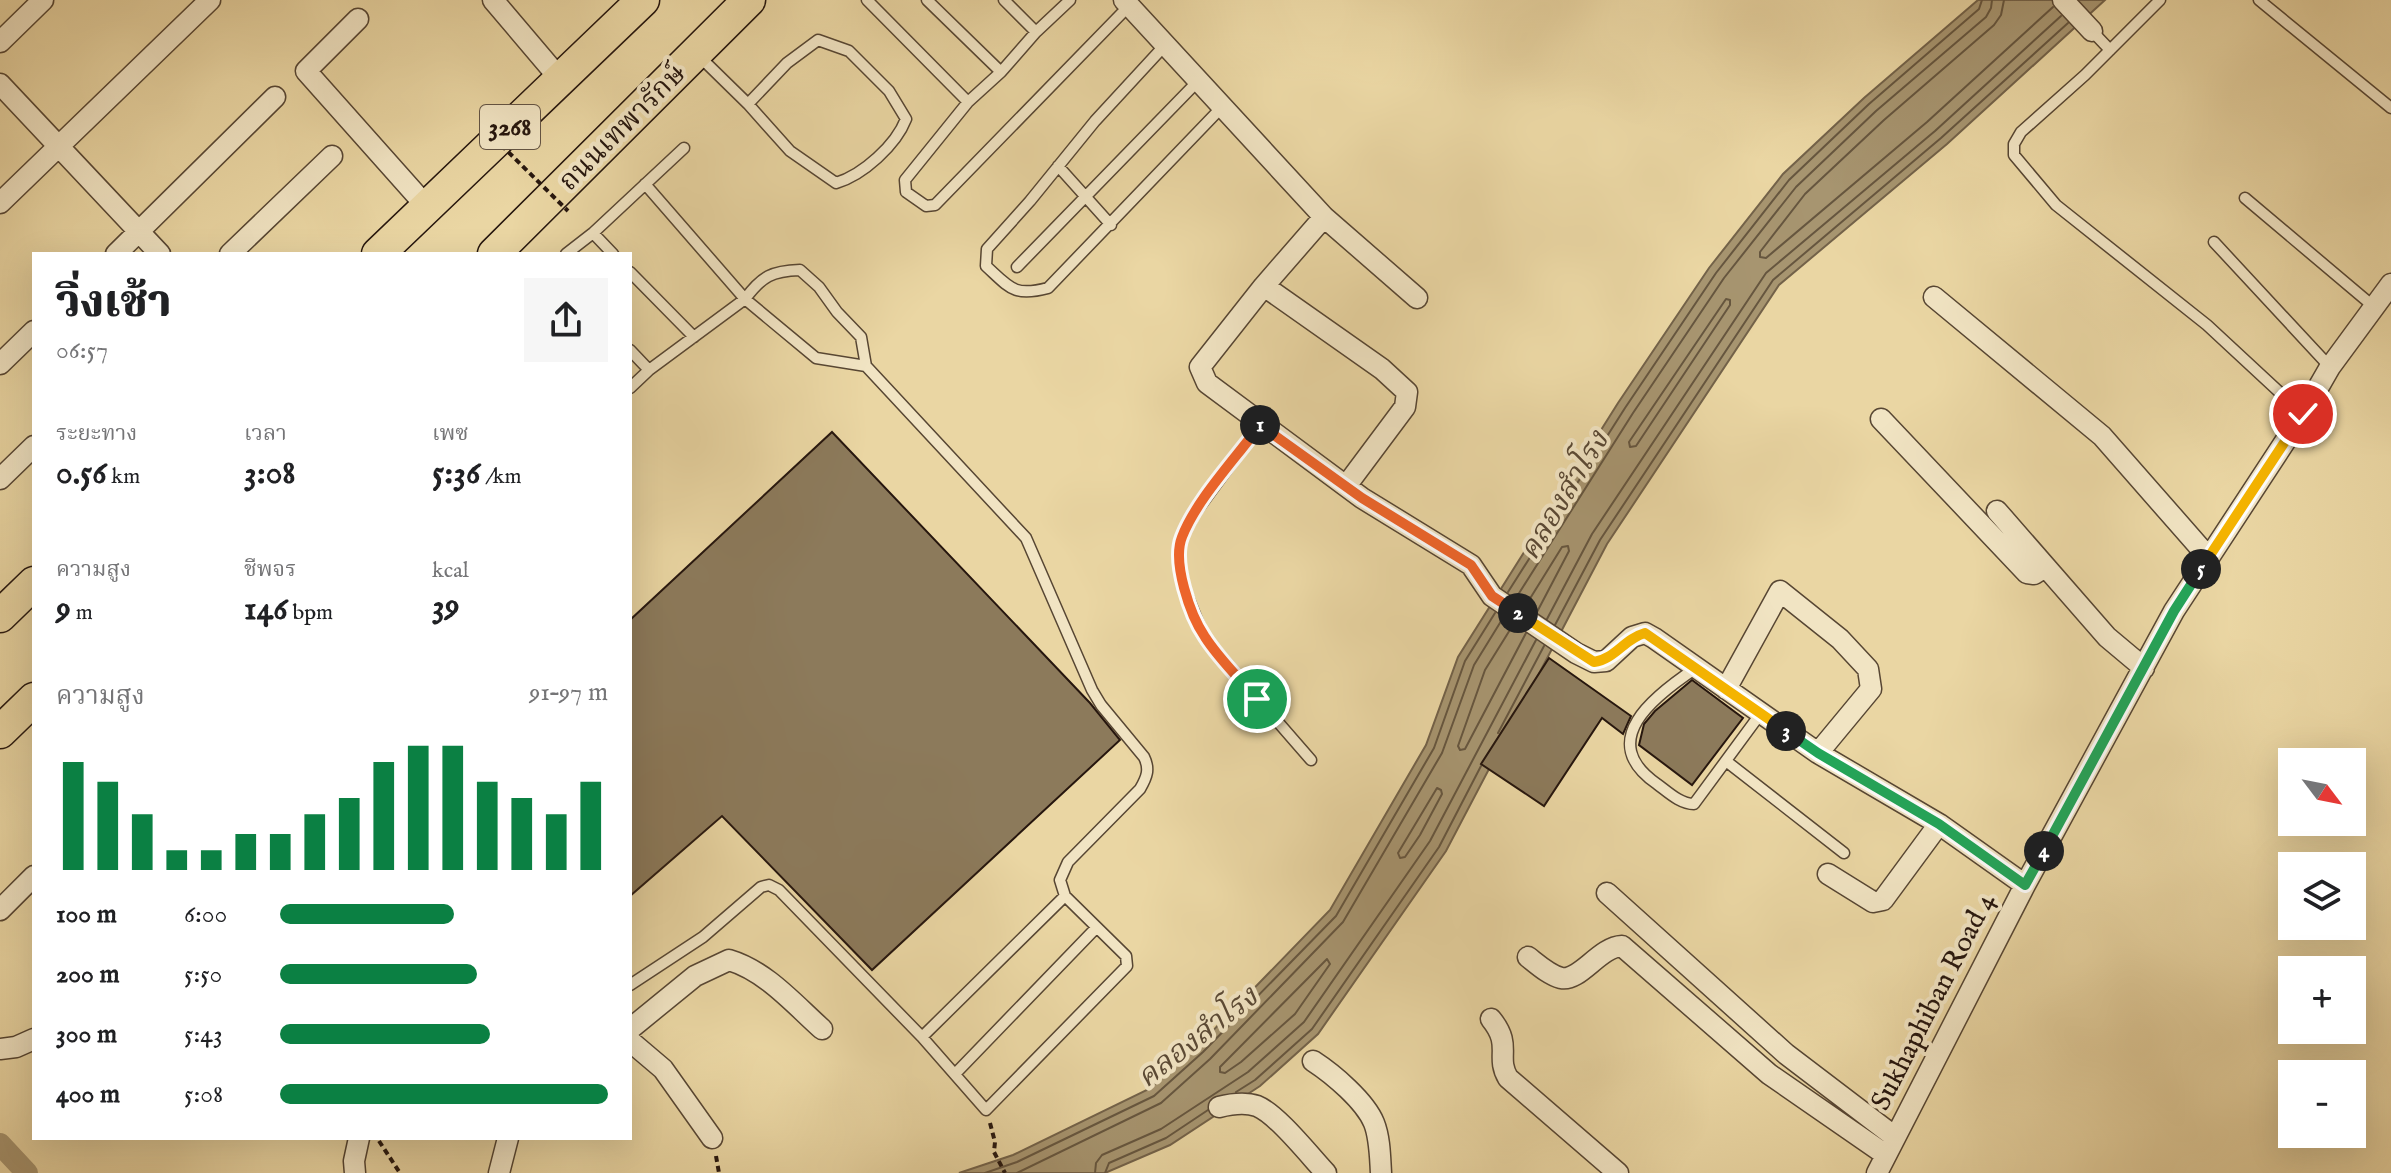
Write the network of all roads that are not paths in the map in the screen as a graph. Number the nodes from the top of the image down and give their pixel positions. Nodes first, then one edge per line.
1 (43, 0) edge
2 (210, 0) edge
3 (493, 0) edge
4 (643, 0) edge
5 (749, 0) edge
6 (867, 0) edge
7 (927, 0) edge
8 (1004, 0) edge
9 (1070, 0) edge
10 (2063, 0) edge
11 (2160, 0) edge
12 (2259, 0) edge
13 (1123, 6) edge
14 (358, 19) dead end
15 (2092, 31) joint
16 (1036, 32) junction
17 (0, 42) edge
18 (1166, 44) junction
19 (2110, 50) junction
20 (697, 54) junction
21 (1001, 72) junction
22 (560, 79) junction
23 (1199, 80) junction
24 (0, 84) edge
25 (275, 97) dead end
26 (968, 102) junction
27 (748, 104) junction
28 (1222, 107) junction
29 (2391, 108) edge
30 (59, 146) junction
31 (684, 148) dead end
32 (332, 156) dead end
33 (1058, 166) junction
34 (645, 184) junction
35 (1087, 196) junction
36 (2245, 198) dead end
37 (0, 203) edge
38 (427, 207) junction
39 (1324, 217) junction
40 (1111, 225) junction
41 (139, 232) junction
42 (593, 233) junction
43 (2214, 242) dead end
44 (118, 252) edge
45 (158, 252) edge
46 (232, 252) edge
47 (380, 252) edge
48 (496, 252) edge
49 (569, 252) edge
50 (611, 252) edge
51 (1017, 267) dead end
52 (632, 274) edge
53 (2391, 284) edge
54 (1264, 286) junction
55 (1934, 297) dead end
56 (1417, 298) dead end
57 (745, 299) junction
58 (2373, 306) junction
59 (32, 333) edge
60 (694, 337) junction
61 (632, 352) edge
62 (1, 360) edge
63 (866, 366) junction
64 (2330, 367) junction
65 (649, 370) junction
66 (632, 386) edge
67 (2303, 414) junction
68 (1881, 419) dead end
69 (1261, 423) junction
70 (32, 448) edge
71 (0, 479) edge
72 (1346, 486) junction
73 (1997, 511) dead end
74 (2209, 558) junction
75 (2045, 567) junction
76 (32, 585) edge
77 (0, 615) edge
78 (1697, 668) junction
79 (2144, 668) junction
80 (1726, 689) junction
81 (32, 701) edge
82 (1761, 713) junction
83 (0, 732) edge
84 (1818, 753) junction
85 (1311, 760) dead end
86 (1726, 761) junction
87 (1939, 824) junction
88 (1844, 853) dead end
89 (1828, 874) dead end
90 (32, 878) edge
91 (2025, 885) junction
92 (1607, 893) dead end
93 (1065, 896) junction
94 (0, 910) edge
95 (1096, 928) junction
96 (1528, 957) dead end
97 (632, 984) edge
98 (1491, 1019) dead end
99 (632, 1027) edge
100 (822, 1029) dead end
101 (922, 1037) junction
102 (32, 1040) edge
103 (632, 1043) edge
104 (0, 1049) edge
105 (1313, 1061) dead end
106 (955, 1074) junction
107 (1219, 1107) dead end
108 (712, 1138) dead end
109 (359, 1140) edge
110 (507, 1140) edge
111 (1886, 1155) edge
112 (355, 1173) edge
113 (499, 1173) edge
114 (1326, 1173) edge
115 (1381, 1173) edge
116 (1618, 1173) edge

1 - 17 street
2 - 30 street
3 - 22 street
4 - 22 main road, 3268
5 - 20 main road, ถนนเทพารักษ์
6 - 26 lane
7 - 21 lane
8 - 16 lane
9 - 16 lane
10 - 15 street
11 - 19 lane
12 - 29 lane
13 - 18 street
13 - 26 lane
14 - 38 street
15 - 19 lane
16 - 21 lane
18 - 23 street
18 - 33 lane
19 - 67 lane
20 - 27 lane
20 - 48 main road, ถนนเทพารักษ์
21 - 26 lane
22 - 38 main road, 3268
23 - 28 street
23 - 35 lane
24 - 30 street
25 - 41 street
27 - 27 lane
28 - 39 street
28 - 40 lane
30 - 37 street
30 - 41 street
31 - 34 lane
32 - 46 street
33 - 35 lane
33 - 40 lane
34 - 42 lane
34 - 57 lane
35 - 40 lane
35 - 51 lane
36 - 58 lane
38 - 47 main road, 3268
39 - 54 street
39 - 56 street
41 - 44 street
41 - 45 street
42 - 49 lane
42 - 50 lane
43 - 64 lane
52 - 60 lane
53 - 58 street, Sukhaphiban Road 4
54 - 69 street
54 - 72 street
55 - 74 street
57 - 60 lane
57 - 63 lane
57 - 63 lane
58 - 64 street, Sukhaphiban Road 4
59 - 62 street
60 - 65 lane
61 - 65 lane
63 - 93 lane
64 - 67 street, Sukhaphiban Road 4
65 - 66 lane
67 - 74 street, Sukhaphiban Road 4
68 - 75 street
69 - 72 street
69 - 85 lane
70 - 71 street
72 - 78 street
73 - 75 street
74 - 79 street, Sukhaphiban Road 4
75 - 79 street
76 - 77 main road
78 - 80 street
78 - 86 lane
79 - 91 street, Sukhaphiban Road 4
80 - 82 street
80 - 84 street
81 - 83 main road
82 - 84 street
82 - 86 lane
84 - 87 street
86 - 88 lane
87 - 89 street
87 - 91 street
90 - 94 street
91 - 111 street, Sukhaphiban Road 4
92 - 111 street
93 - 95 lane
93 - 101 lane
95 - 106 lane
95 - 106 lane
96 - 111 street
97 - 101 lane
98 - 116 street
99 - 100 street
101 - 106 lane
102 - 104 street
103 - 108 street
105 - 115 street
107 - 114 street
109 - 112 street
110 - 113 street

